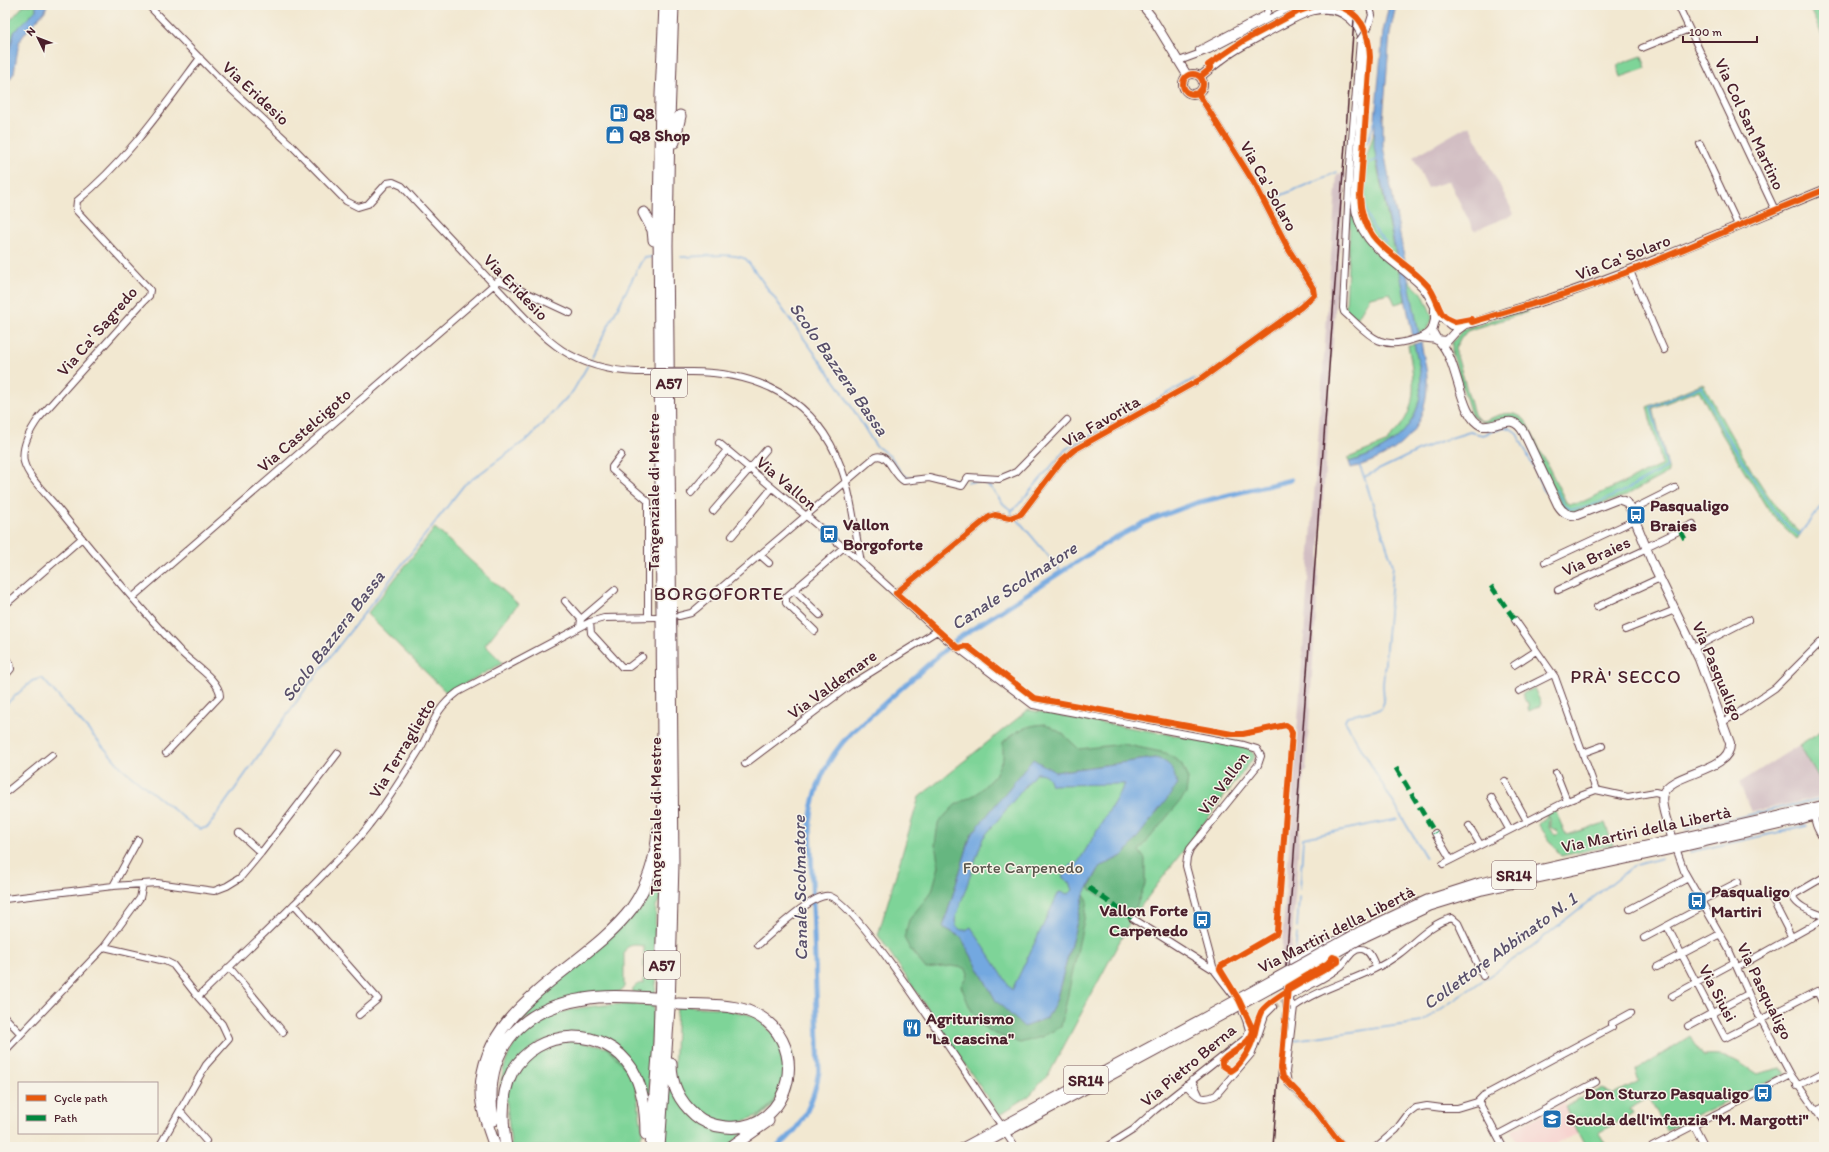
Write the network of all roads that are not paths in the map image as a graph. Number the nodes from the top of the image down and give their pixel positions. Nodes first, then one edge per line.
1 (148, 5) edge
2 (665, 5) edge
3 (673, 5) edge
4 (1142, 5) edge
5 (1265, 5) edge
6 (1295, 5) edge
7 (1368, 5) edge
8 (1678, 5) edge
9 (1689, 29) junction
10 (1642, 48) dead end
11 (1194, 54) junction
12 (200, 58) junction
13 (1179, 61) junction
14 (1187, 75) junction
15 (1200, 77) junction
16 (1198, 93) junction
17 (680, 116) dead end
18 (1700, 144) dead end
19 (668, 188) junction
20 (1824, 190) edge
21 (1775, 210) junction
22 (644, 213) dead end
23 (1738, 225) junction
24 (659, 260) junction
25 (1630, 271) junction
26 (494, 284) junction
27 (1314, 293) joint
28 (1435, 306) junction
29 (570, 312) dead end
30 (1448, 323) junction
31 (1468, 323) junction
32 (1433, 326) junction
33 (1451, 337) junction
34 (1420, 338) junction
35 (1438, 341) junction
36 (1664, 350) dead end
37 (1450, 355) junction
38 (1067, 420) dead end
39 (718, 443) dead end
40 (727, 450) junction
41 (766, 450) dead end
42 (621, 455) dead end
43 (749, 469) junction
44 (845, 482) junction
45 (772, 488) junction
46 (1675, 488) dead end
47 (691, 494) dead end
48 (1631, 510) junction
49 (713, 511) dead end
50 (805, 516) junction
51 (1635, 520) junction
52 (1694, 524) dead end
53 (732, 536) dead end
54 (82, 538) junction
55 (844, 547) junction
56 (1646, 548) junction
57 (760, 555) junction
58 (861, 562) junction
59 (1545, 562) dead end
60 (769, 563) dead end
61 (1660, 578) junction
62 (615, 590) dead end
63 (794, 590) junction
64 (1558, 590) dead end
65 (896, 592) junction
66 (133, 597) junction
67 (565, 601) dead end
68 (5, 604) edge
69 (1597, 607) dead end
70 (1675, 610) junction
71 (820, 615) dead end
72 (679, 616) dead end
73 (648, 617) junction
74 (657, 617) dead end
75 (582, 619) junction
76 (1516, 620) dead end
77 (1748, 620) dead end
78 (590, 622) junction
79 (580, 627) junction
80 (1625, 630) dead end
81 (815, 631) dead end
82 (937, 631) junction
83 (1824, 639) edge
84 (1694, 648) junction
85 (1536, 651) junction
86 (5, 656) edge
87 (642, 657) dead end
88 (1514, 665) dead end
89 (1553, 674) junction
90 (5, 676) edge
91 (1519, 691) dead end
92 (1722, 722) junction
93 (1602, 746) dead end
94 (166, 753) dead end
95 (338, 753) dead end
96 (1583, 753) junction
97 (52, 755) dead end
98 (745, 764) dead end
99 (669, 768) junction
100 (1556, 773) dead end
101 (1505, 781) dead end
102 (664, 783) junction
103 (1596, 790) junction
104 (5, 793) edge
105 (1663, 794) junction
106 (1491, 797) dead end
107 (1567, 801) junction
108 (1824, 805) edge
109 (1820, 813) edge
110 (1527, 821) junction
111 (1469, 826) dead end
112 (1510, 829) junction
113 (239, 833) dead end
114 (1435, 833) dead end
115 (138, 840) dead end
116 (1824, 841) edge
117 (1480, 844) junction
118 (1675, 844) junction
119 (261, 853) junction
120 (1451, 860) junction
121 (1443, 864) dead end
122 (1824, 877) edge
123 (1688, 878) junction
124 (1738, 882) dead end
125 (143, 884) junction
126 (113, 886) junction
127 (1770, 895) dead end
128 (5, 899) edge
129 (294, 904) junction
130 (1702, 904) junction
131 (1630, 909) dead end
132 (1824, 916) edge
133 (1132, 918) dead end
134 (1824, 920) edge
135 (1667, 926) junction
136 (1361, 932) junction
137 (1720, 934) junction
138 (1644, 938) dead end
139 (1792, 938) junction
140 (758, 945) dead end
141 (104, 947) junction
142 (1682, 954) junction
143 (1736, 965) junction
144 (229, 967) junction
145 (1376, 967) junction
146 (1657, 967) dead end
147 (1214, 970) junction
148 (1483, 976) dead end
149 (1696, 983) junction
150 (1294, 994) tunnel mouth
151 (1748, 994) junction
152 (1672, 996) dead end
153 (198, 997) junction
154 (675, 1004) junction
155 (1824, 1006) edge
156 (1273, 1007) tunnel mouth
157 (1294, 1007) junction
158 (1631, 1013) dead end
159 (1712, 1013) junction
160 (359, 1015) dead end
161 (5, 1017) edge
162 (1761, 1020) junction
163 (1688, 1026) dead end
164 (283, 1032) dead end
165 (21, 1034) junction
166 (5, 1051) edge
167 (1824, 1072) edge
168 (1791, 1075) junction
169 (1192, 1080) junction
170 (1596, 1082) dead end
171 (1186, 1085) junction
172 (1797, 1086) junction
173 (1200, 1097) junction
174 (1477, 1102) junction
175 (1824, 1107) edge
176 (180, 1111) junction
177 (1816, 1111) junction
178 (1824, 1122) edge
179 (1694, 1126) junction
180 (1003, 1129) junction
181 (1497, 1135) junction
182 (206, 1141) dead end
183 (159, 1147) edge
184 (496, 1147) edge
185 (505, 1147) edge
186 (646, 1147) edge
187 (650, 1147) edge
188 (659, 1147) edge
189 (731, 1147) edge
190 (964, 1147) edge
191 (978, 1147) edge
192 (1015, 1147) edge
193 (1106, 1147) edge
194 (1343, 1147) edge
195 (1376, 1147) edge
196 (1503, 1147) edge
197 (1652, 1147) edge
198 (1705, 1147) edge

1 - 12 street, Via Eridesio
2 - 24 highway, Tangenziale di Mestre / A57
3 - 19 highway, Tangenziale di Mestre / A57
4 - 13 street
5 - 11 street
6 - 11 street
7 - 34 street, Via Ca' Solaro, bridge
8 - 9 street, Via Col San Martino
9 - 10 street
9 - 21 street, Via Col San Martino
11 - 13 street
12 - 26 street, Via Eridesio
12 - 54 street, Via Ca' Sagredo
13 - 14 street
14 - 15 street
14 - 16 street
15 - 16 street
15 - 28 street
16 - 27 street, Via Ca' Solaro
17 - 19 highway
18 - 23 street
19 - 99 highway, Tangenziale di Mestre / A57
20 - 21 street, Via Ca' Solaro
21 - 23 street, Via Ca' Solaro
22 - 24 highway
23 - 25 street, Via Ca' Solaro
24 - 99 highway, Tangenziale di Mestre / A57
25 - 31 street, Via Ca' Solaro
25 - 36 street, Via Ca' Solaro
26 - 29 street
26 - 44 street, Via Eridesio, bridge
26 - 66 street, Via Castelcigoto
27 - 65 street, Via Favorita
28 - 30 street
28 - 32 street
30 - 31 street, Via Ca' Solaro
30 - 32 street, Via Ca' Solaro
30 - 33 street
31 - 33 street, Via Ca' Solaro
32 - 34 street, Via Ca' Solaro
32 - 35 street
33 - 35 street, Via Ca' Solaro
33 - 37 street
34 - 35 street, Via Ca' Solaro
35 - 37 street
37 - 48 street
38 - 44 street
39 - 40 street, Via Vallon
40 - 43 street, Via Vallon
40 - 47 street
41 - 43 street
42 - 73 street
43 - 45 street, Via Vallon
43 - 49 street
44 - 50 street
44 - 58 street, Via Eridesio
45 - 50 street, Via Vallon
45 - 53 street
46 - 48 street
48 - 51 street, Via Pasqualigo
50 - 55 street, Via Vallon
50 - 57 street
51 - 56 street, Via Pasqualigo
51 - 59 street
52 - 56 street, Via Braies
54 - 66 street
54 - 68 street
55 - 58 street, Via Vallon
55 - 63 street
56 - 61 street, Via Pasqualigo
56 - 64 street, Via Braies
57 - 60 street
57 - 72 street
58 - 65 street, Via Vallon
61 - 69 street
61 - 70 street, Via Pasqualigo
62 - 75 street
63 - 71 street
63 - 81 street
65 - 82 street, Via Vallon
66 - 94 street
67 - 75 street
70 - 80 street, Via Pasqualigo
70 - 84 street, Via Pasqualigo
73 - 74 street, Via Terraglietto
73 - 78 street, Via Terraglietto
75 - 79 street
76 - 85 street
77 - 84 street
78 - 79 street, Via Terraglietto
78 - 87 street
79 - 129 street, Via Terraglietto
82 - 98 street, Via Valdemare
82 - 147 street, Via Vallon
83 - 92 street
84 - 92 street, Via Pasqualigo
85 - 88 street
85 - 89 street
86 - 90 street
89 - 91 street
89 - 96 street
92 - 105 street, Via Pasqualigo
93 - 96 street
95 - 119 street
96 - 103 street
97 - 104 street
99 - 102 highway, Tangenziale di Mestre / A57
99 - 154 highway, Tangenziale di Mestre / A57
100 - 107 street
101 - 110 street
102 - 184 highway, A57
102 - 187 highway, Tangenziale di Mestre / A57
103 - 105 street
103 - 107 street
105 - 118 street, Via Pasqualigo
106 - 112 street
107 - 110 street
108 - 118 main road, Via Martiri della Libertà / SR14
109 - 116 street
109 - 118 main road, Via Martiri della Libertà / SR14
110 - 112 street
111 - 117 street
112 - 117 street
113 - 119 street
114 - 120 street
115 - 126 street
117 - 120 street
118 - 123 street, Via Pasqualigo
118 - 136 main road, Via Martiri della Libertà / SR14
119 - 125 street
120 - 121 street
122 - 132 street
123 - 130 street, Via Pasqualigo
123 - 131 street
124 - 130 street
125 - 126 street
125 - 141 street
126 - 128 street
127 - 139 street
129 - 144 street, Via Terraglietto
129 - 160 street
130 - 135 street
130 - 137 street, Via Pasqualigo
133 - 147 street
134 - 139 street
135 - 138 street
135 - 142 street, Via Siusi
136 - 157 street
136 - 180 main road, Via Martiri della Libertà / SR14, bridge
137 - 142 street
137 - 143 street, Via Pasqualigo
139 - 143 street
140 - 180 street
141 - 153 street
141 - 165 street
142 - 146 street
142 - 149 street, Via Siusi
143 - 149 street
143 - 151 street, Via Pasqualigo
144 - 153 street, Via Terraglietto
144 - 164 street
145 - 148 street
145 - 150 street
145 - 157 street
147 - 169 street, Via Pietro Berna
149 - 152 street
149 - 159 street, Via Siusi
151 - 159 street
151 - 162 street, Via Pasqualigo
153 - 176 street
154 - 154 highway, A57
154 - 188 highway, Tangenziale di Mestre / A57
154 - 189 highway, A57
155 - 162 street
156 - 173 street
157 - 194 street
158 - 174 street
159 - 162 street, Via Siusi
159 - 163 street
161 - 165 street
162 - 168 street, Via Pasqualigo
165 - 166 street
167 - 172 street
168 - 172 street, Via Pasqualigo
168 - 179 street
169 - 171 street, Via Pietro Berna
169 - 173 street
170 - 181 street
171 - 173 street
171 - 193 street, Via Pietro Berna
172 - 177 street, Via Pasqualigo
174 - 181 street
174 - 195 street
175 - 177 street
176 - 182 street
176 - 183 street
177 - 178 street, Via Pasqualigo
179 - 197 street
179 - 198 street
180 - 190 main road, Via Martiri della Libertà / SR14
180 - 191 main road, Via Martiri della Libertà / SR14
180 - 192 street
181 - 196 street
184 - 185 highway, A57
185 - 186 highway, A57

